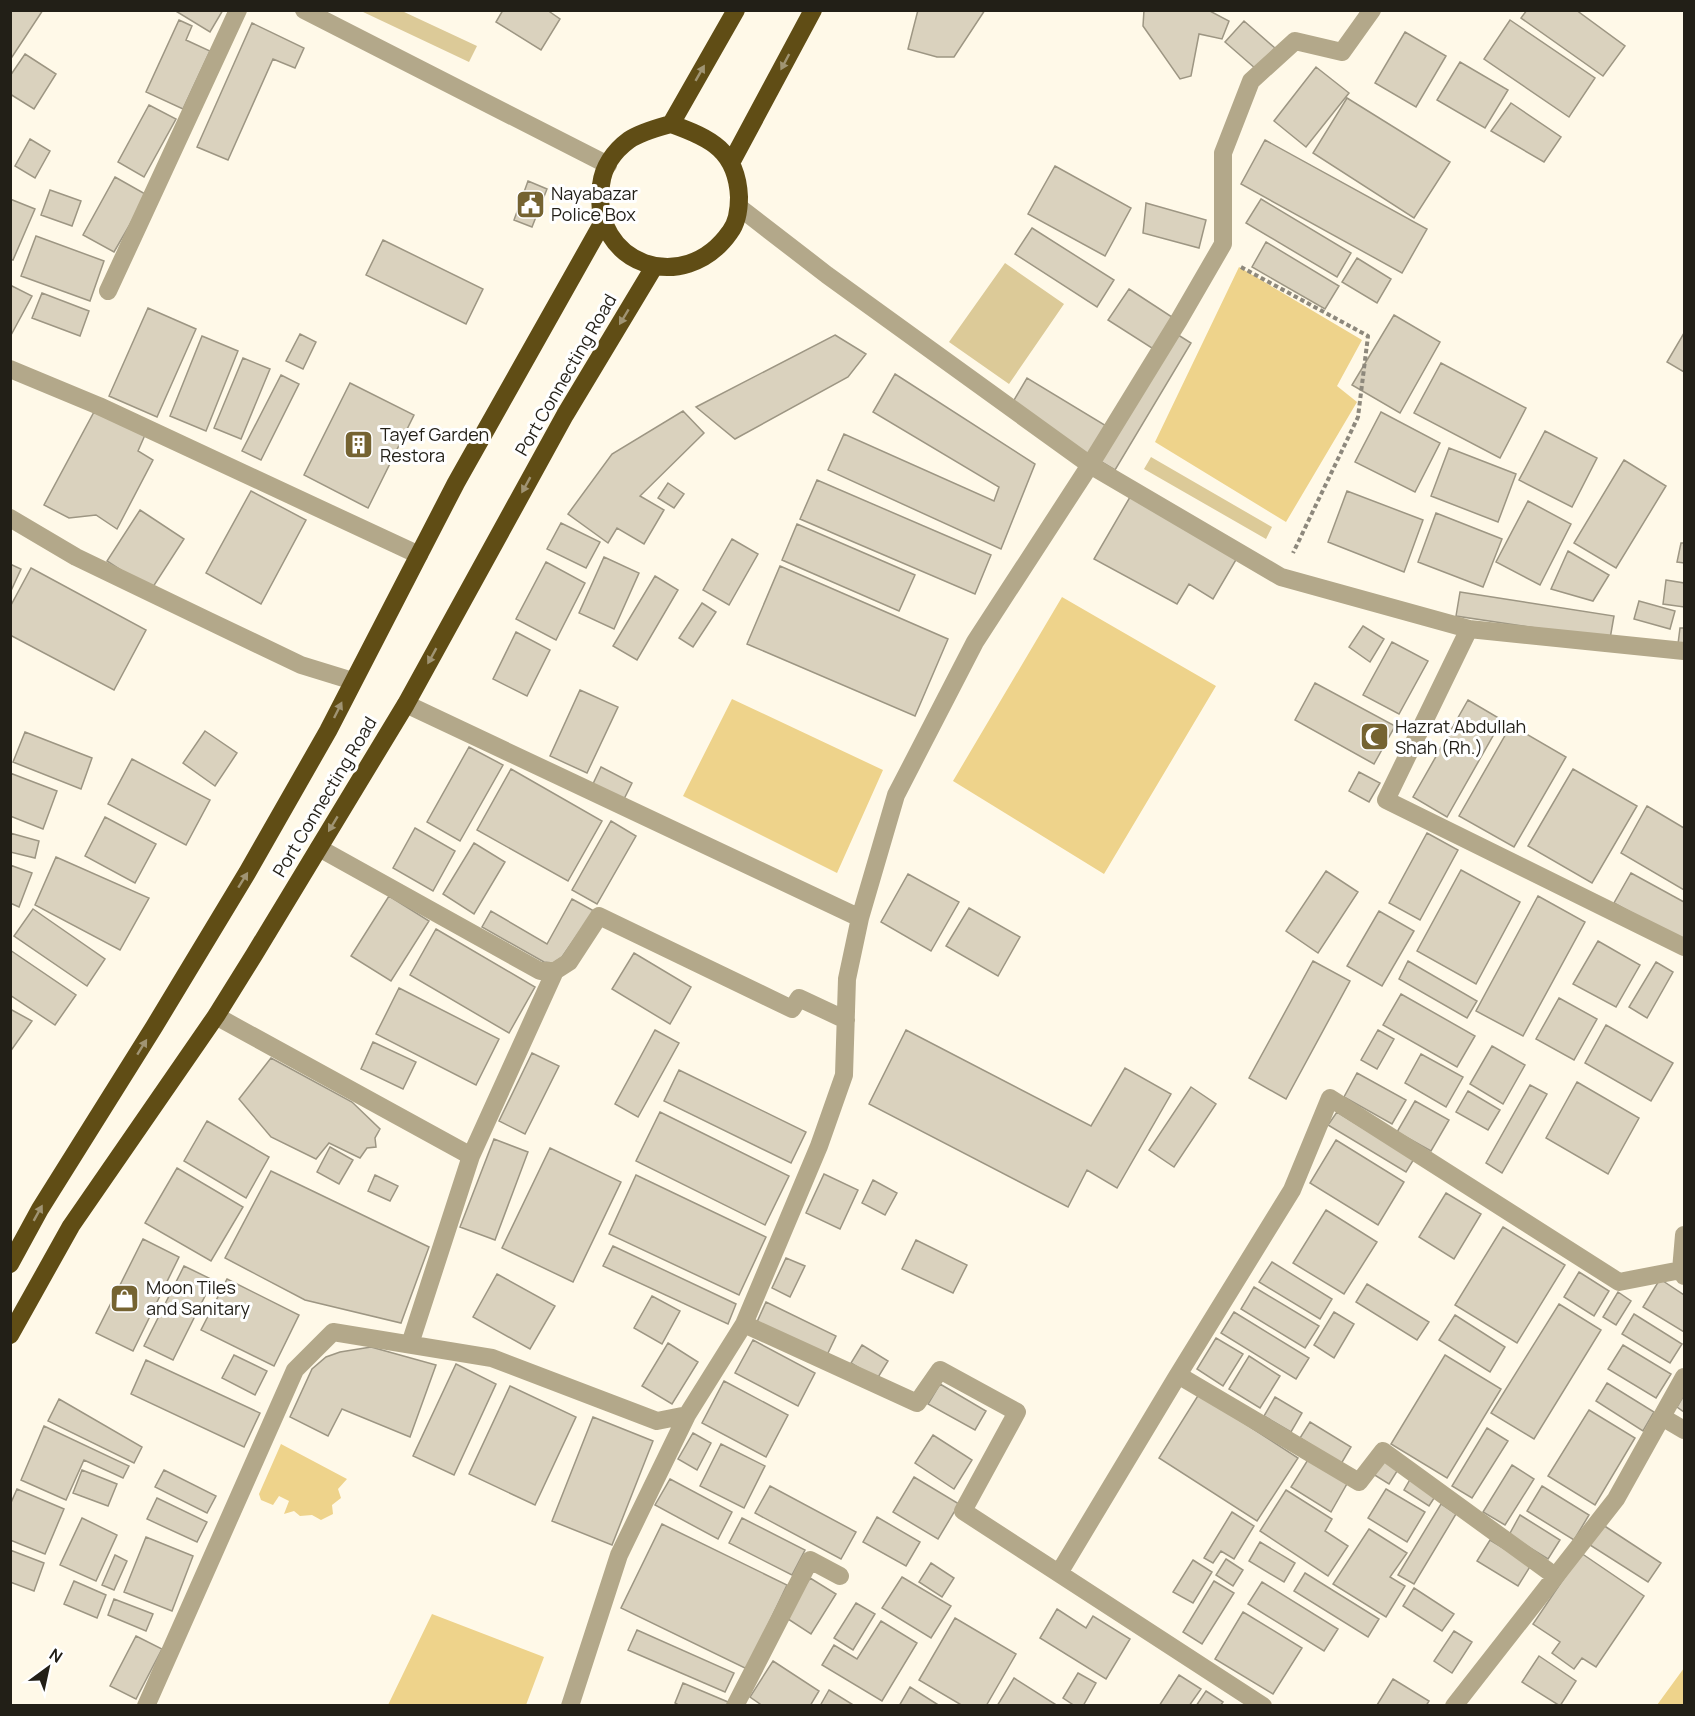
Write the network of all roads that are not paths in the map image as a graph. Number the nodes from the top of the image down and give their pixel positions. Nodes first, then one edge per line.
1 (238, 10) edge
2 (304, 10) edge
3 (736, 10) edge
4 (813, 10) edge
5 (1372, 10) edge
6 (671, 124) junction
7 (732, 161) junction
8 (608, 165) junction
9 (739, 207) junction
10 (603, 222) junction
11 (654, 267) junction
12 (108, 291) dead end
13 (10, 369) edge
14 (1090, 465) junction
15 (10, 518) edge
16 (419, 555) junction
17 (1470, 629) junction
18 (1684, 651) edge
19 (353, 681) junction
20 (406, 704) junction
21 (319, 848) junction
22 (860, 918) junction
23 (1684, 948) edge
24 (555, 971) junction
25 (216, 1016) junction
26 (846, 1020) junction
27 (471, 1156) junction
28 (1684, 1235) edge
29 (10, 1264) edge
30 (1683, 1273) edge
31 (744, 1324) junction
32 (10, 1335) edge
33 (410, 1344) junction
34 (1178, 1375) junction
35 (1684, 1377) edge
36 (687, 1415) junction
37 (1662, 1417) junction
38 (1684, 1430) edge
39 (1059, 1573) junction
40 (840, 1576) dead end
41 (1555, 1576) junction
42 (146, 1706) edge
43 (570, 1706) edge
44 (737, 1706) edge
45 (1263, 1706) edge
46 (1454, 1706) edge

1 - 12 street
2 - 8 street
6 -> 3 highway
4 -> 7 highway
5 - 14 street
6 - 7 highway
6 - 8 highway
7 - 9 highway
8 - 10 highway
9 - 11 highway
9 - 14 street
10 - 11 highway
10 - 16 highway, Port Connecting Road
11 -> 20 highway, Port Connecting Road
13 - 16 street
14 - 17 street
14 - 22 street
15 - 19 street
16 - 19 highway, Port Connecting Road
17 - 18 street
17 - 23 street
29 -> 19 highway, Port Connecting Road
20 -> 21 highway, Port Connecting Road
20 - 22 street
21 - 24 street
21 - 25 highway, Port Connecting Road
22 - 26 street
24 - 26 street
24 - 27 street
25 - 27 street
25 - 32 highway, Port Connecting Road
26 - 31 street
27 - 33 street
28 - 30 street
30 - 34 street
31 - 36 street
31 - 39 street
33 - 36 street
33 - 42 street
34 - 39 street
34 - 41 street
35 - 37 street
36 - 43 street
37 - 38 street
37 - 41 street
39 - 45 street
40 - 44 street
41 - 46 street

